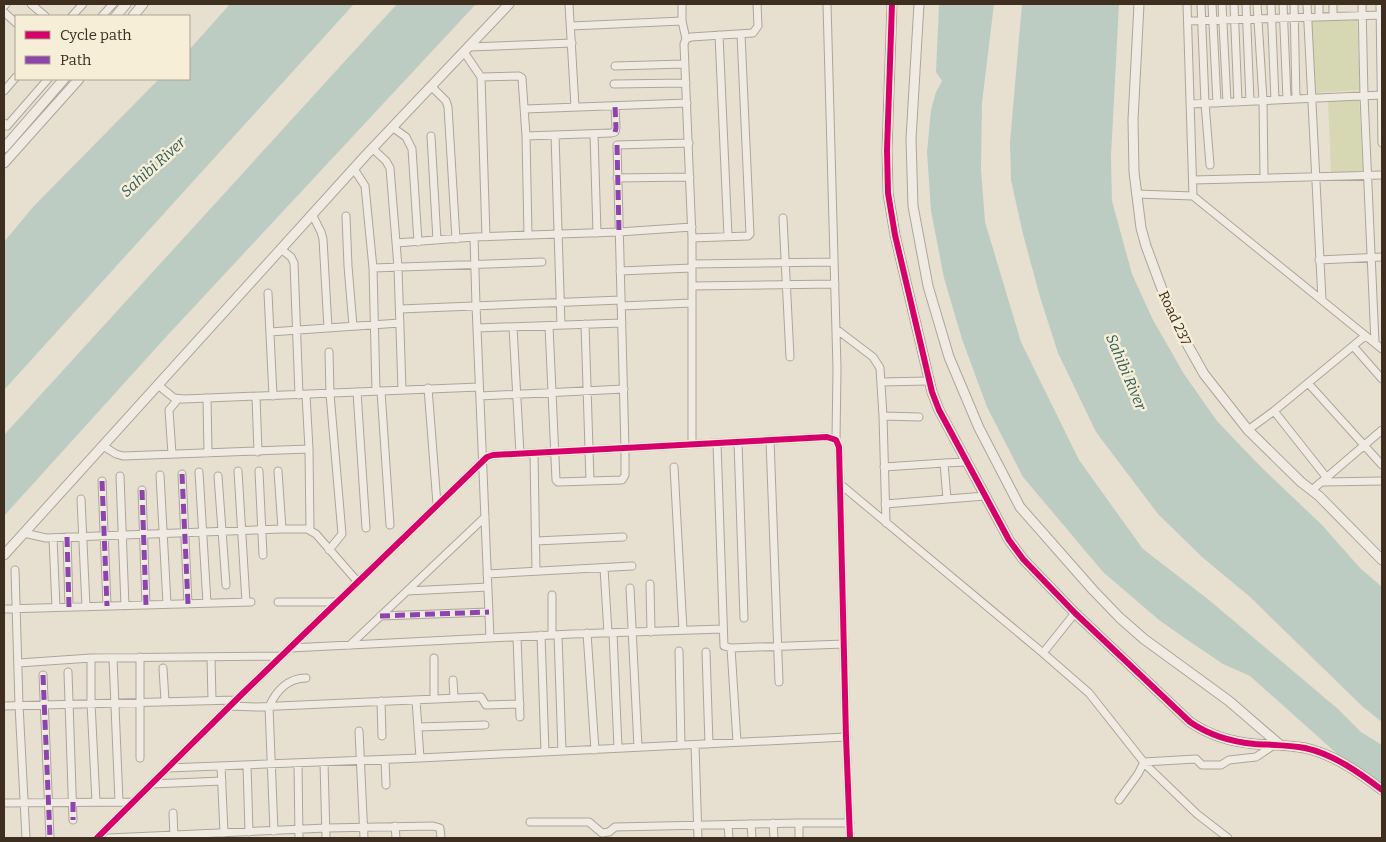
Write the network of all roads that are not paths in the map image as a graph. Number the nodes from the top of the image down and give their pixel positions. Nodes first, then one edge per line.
1 (31, 4) edge
2 (83, 4) edge
3 (113, 4) edge
4 (126, 4) edge
5 (144, 4) edge
6 (509, 4) edge
7 (569, 4) edge
8 (682, 4) edge
9 (757, 4) edge
10 (827, 4) edge
11 (892, 4) edge
12 (918, 4) edge
13 (1140, 4) edge
14 (1187, 4) edge
15 (1201, 4) edge
16 (1212, 4) edge
17 (1222, 4) edge
18 (1234, 4) edge
19 (1246, 4) edge
20 (1257, 4) edge
21 (1271, 4) edge
22 (1283, 4) edge
23 (1294, 4) edge
24 (1307, 4) edge
25 (1319, 4) edge
26 (1333, 4) edge
27 (1362, 4) edge
28 (1380, 4) edge
29 (4, 12) edge
30 (44, 15) edge
31 (73, 15) edge
32 (103, 15) edge
33 (117, 15) edge
34 (134, 15) edge
35 (1363, 15) junction
36 (1381, 15) edge
37 (1333, 16) junction
38 (1307, 17) junction
39 (1320, 17) junction
40 (1271, 18) junction
41 (1283, 18) junction
42 (1294, 18) junction
43 (1246, 19) junction
44 (1258, 19) junction
45 (1212, 20) junction
46 (1222, 20) junction
47 (1234, 20) junction
48 (15, 21) edge
49 (682, 21) junction
50 (1188, 21) junction
51 (1201, 21) junction
52 (571, 26) junction
53 (741, 34) junction
54 (719, 35) junction
55 (686, 38) junction
56 (572, 43) junction
57 (466, 49) junction
58 (684, 64) junction
59 (615, 66) dead end
60 (481, 77) junction
61 (15, 78) edge
62 (47, 80) edge
63 (63, 80) edge
64 (78, 80) edge
65 (686, 83) junction
66 (614, 84) dead end
67 (5, 86) edge
68 (431, 86) junction
69 (1382, 95) edge
70 (1364, 96) junction
71 (1310, 98) junction
72 (1287, 99) junction
73 (1296, 99) junction
74 (1263, 100) junction
75 (1275, 100) junction
76 (1250, 101) junction
77 (1227, 102) junction
78 (1238, 102) junction
79 (687, 103) junction
80 (1205, 103) junction
81 (1217, 103) junction
82 (1190, 104) junction
83 (615, 106) junction
84 (575, 107) junction
85 (525, 109) junction
86 (5, 126) edge
87 (392, 127) junction
88 (594, 134) junction
89 (555, 135) junction
90 (431, 136) dead end
91 (526, 136) junction
92 (689, 143) junction
93 (1382, 143) edge
94 (4, 148) edge
95 (372, 148) junction
96 (4, 162) edge
97 (1210, 166) dead end
98 (354, 169) junction
99 (1368, 175) junction
100 (1382, 175) edge
101 (690, 177) junction
102 (1315, 177) junction
103 (617, 178) junction
104 (1264, 178) junction
105 (1193, 180) junction
106 (1136, 194) junction
107 (1194, 196) junction
108 (312, 214) junction
109 (346, 216) dead end
110 (783, 218) dead end
111 (692, 227) junction
112 (619, 232) junction
113 (597, 233) junction
114 (559, 234) junction
115 (528, 235) junction
116 (728, 236) junction
117 (474, 237) junction
118 (486, 237) junction
119 (692, 238) junction
120 (456, 239) junction
121 (437, 240) junction
122 (418, 242) junction
123 (396, 243) junction
124 (281, 249) junction
125 (1382, 257) edge
126 (1371, 258) junction
127 (1319, 260) junction
128 (542, 262) dead end
129 (834, 262) junction
130 (785, 263) junction
131 (475, 264) junction
132 (692, 266) junction
133 (398, 267) junction
134 (373, 268) junction
135 (620, 271) junction
136 (835, 284) junction
137 (788, 285) junction
138 (692, 286) junction
139 (268, 293) dead end
140 (1322, 300) junction
141 (561, 302) junction
142 (621, 303) junction
143 (692, 303) junction
144 (476, 305) junction
145 (400, 309) junction
146 (1382, 322) edge
147 (400, 323) junction
148 (622, 323) junction
149 (1374, 323) junction
150 (585, 324) junction
151 (373, 325) junction
152 (561, 325) junction
153 (353, 326) junction
154 (549, 326) junction
155 (512, 327) junction
156 (328, 328) junction
157 (477, 328) junction
158 (836, 329) junction
159 (297, 330) junction
160 (270, 332) junction
161 (1365, 336) junction
162 (1377, 338) edge
163 (1354, 346) junction
164 (1382, 349) edge
165 (329, 352) dead end
166 (790, 357) dead end
167 (1382, 379) edge
168 (928, 380) junction
169 (881, 382) junction
170 (1308, 383) junction
171 (158, 385) junction
172 (480, 387) junction
173 (428, 388) junction
174 (624, 389) junction
175 (402, 390) junction
176 (378, 391) junction
177 (587, 391) junction
178 (357, 392) junction
179 (552, 393) junction
180 (330, 394) junction
181 (303, 395) junction
182 (517, 395) junction
183 (273, 396) junction
184 (480, 396) junction
185 (256, 397) junction
186 (207, 398) junction
187 (178, 399) junction
188 (1274, 411) junction
189 (883, 416) junction
190 (919, 417) dead end
191 (1248, 430) junction
192 (1382, 430) edge
193 (770, 440) junction
194 (836, 440) junction
195 (738, 442) junction
196 (717, 443) junction
197 (692, 444) junction
198 (103, 446) junction
199 (1365, 446) junction
200 (310, 449) junction
201 (625, 449) junction
202 (589, 451) junction
203 (258, 452) junction
204 (555, 452) junction
205 (208, 453) junction
206 (534, 453) junction
207 (172, 454) junction
208 (520, 454) junction
209 (483, 460) junction
210 (966, 462) junction
211 (944, 463) junction
212 (1382, 465) edge
213 (674, 467) dead end
214 (884, 468) junction
215 (238, 471) dead end
216 (259, 471) dead end
217 (278, 471) dead end
218 (198, 472) dead end
219 (182, 474) dead end
220 (160, 475) dead end
221 (120, 476) dead end
222 (218, 476) dead end
223 (1325, 480) junction
224 (102, 481) dead end
225 (590, 481) junction
226 (1382, 481) edge
227 (840, 484) junction
228 (142, 490) dead end
229 (1312, 490) junction
230 (985, 496) junction
231 (81, 499) dead end
232 (947, 499) junction
233 (437, 504) junction
234 (885, 504) junction
235 (485, 517) junction
236 (886, 523) junction
237 (390, 525) dead end
238 (366, 528) dead end
239 (262, 529) junction
240 (282, 529) junction
241 (242, 530) junction
242 (310, 530) junction
243 (24, 532) junction
244 (222, 532) junction
245 (185, 533) junction
246 (203, 533) junction
247 (162, 534) junction
248 (122, 535) junction
249 (143, 535) junction
250 (104, 536) junction
251 (67, 537) junction
252 (83, 537) junction
253 (623, 537) dead end
254 (53, 538) junction
255 (536, 541) junction
256 (329, 550) junction
257 (4, 555) edge
258 (263, 555) dead end
259 (1382, 560) edge
260 (632, 566) dead end
261 (604, 568) junction
262 (15, 570) dead end
263 (536, 572) junction
264 (487, 574) junction
265 (358, 581) junction
266 (650, 584) dead end
267 (226, 585) dead end
268 (488, 588) junction
269 (630, 588) dead end
270 (407, 591) junction
271 (552, 595) dead end
272 (278, 602) dead end
273 (336, 602) junction
274 (207, 603) junction
275 (167, 604) junction
276 (188, 604) junction
277 (146, 605) junction
278 (106, 606) junction
279 (126, 606) junction
280 (56, 607) junction
281 (69, 607) junction
282 (86, 607) junction
283 (16, 608) junction
284 (4, 609) edge
285 (489, 612) junction
286 (1075, 613) junction
287 (380, 616) junction
288 (744, 618) dead end
289 (723, 629) junction
290 (683, 630) junction
291 (631, 632) junction
292 (651, 632) junction
293 (611, 633) junction
294 (587, 634) junction
295 (541, 635) junction
296 (555, 635) junction
297 (517, 637) junction
298 (490, 638) junction
299 (844, 644) junction
300 (350, 645) junction
301 (777, 646) junction
302 (290, 648) junction
303 (731, 648) junction
304 (679, 651) dead end
305 (706, 652) dead end
306 (1043, 653) junction
307 (281, 656) junction
308 (140, 657) junction
309 (211, 657) junction
310 (91, 658) junction
311 (113, 658) junction
312 (434, 658) dead end
313 (18, 663) junction
314 (164, 668) dead end
315 (68, 672) dead end
316 (43, 675) dead end
317 (306, 678) dead end
318 (453, 680) dead end
319 (779, 682) dead end
320 (434, 698) junction
321 (454, 698) junction
322 (212, 700) junction
323 (236, 700) junction
324 (416, 700) junction
325 (165, 701) junction
326 (380, 701) junction
327 (116, 702) junction
328 (140, 702) junction
329 (91, 703) junction
330 (44, 704) junction
331 (68, 704) junction
332 (520, 704) junction
333 (19, 705) junction
334 (4, 706) edge
335 (230, 706) junction
336 (269, 707) junction
337 (520, 717) dead end
338 (484, 725) dead end
339 (418, 727) junction
340 (359, 731) dead end
341 (382, 736) dead end
342 (846, 737) junction
343 (737, 742) junction
344 (709, 744) junction
345 (681, 745) junction
346 (695, 745) junction
347 (1277, 745) junction
348 (618, 748) junction
349 (638, 748) junction
350 (595, 750) junction
351 (562, 751) junction
352 (545, 752) junction
353 (140, 758) dead end
354 (420, 758) junction
355 (385, 760) junction
356 (361, 761) junction
357 (324, 762) junction
358 (1144, 762) junction
359 (298, 763) junction
360 (272, 764) junction
361 (247, 765) junction
362 (222, 766) junction
363 (168, 768) junction
364 (222, 781) junction
365 (152, 784) junction
366 (386, 785) dead end
367 (1382, 790) edge
368 (1119, 800) dead end
369 (73, 802) junction
370 (96, 802) junction
371 (119, 802) junction
372 (134, 802) junction
373 (25, 803) junction
374 (49, 803) junction
375 (4, 804) edge
376 (173, 813) dead end
377 (73, 820) dead end
378 (530, 822) dead end
379 (773, 823) junction
380 (799, 823) junction
381 (850, 823) junction
382 (751, 824) junction
383 (728, 825) junction
384 (396, 826) junction
385 (697, 826) junction
386 (364, 827) junction
387 (326, 828) junction
388 (299, 830) junction
389 (274, 831) junction
390 (224, 833) junction
391 (251, 834) edge
392 (212, 836) edge
393 (174, 837) edge
394 (26, 838) edge
395 (50, 838) edge
396 (97, 838) edge
397 (109, 838) edge
398 (136, 838) edge
399 (299, 838) edge
400 (326, 838) edge
401 (364, 838) edge
402 (396, 838) edge
403 (441, 838) edge
404 (698, 838) edge
405 (729, 838) edge
406 (752, 838) edge
407 (774, 838) edge
408 (799, 838) edge
409 (850, 838) edge
410 (1228, 838) edge

1 - 30 street
2 - 31 street
3 - 32 street
4 - 33 street
5 - 34 street
6 - 57 street
7 - 52 street
8 - 49 street
9 - 53 street
10 - 129 street
11 - 168 street
12 - 347 street
13 - 106 street, Road 237
14 - 50 street
15 - 51 street
16 - 45 street
17 - 46 street
18 - 47 street
19 - 43 street
20 - 44 street
21 - 40 street
22 - 41 street
23 - 42 street
24 - 38 street
25 - 39 street
26 - 37 street
27 - 35 street
28 - 36 street
29 - 48 street
35 - 36 street
35 - 37 street
35 - 70 street
36 - 69 street
37 - 39 street
38 - 39 street
38 - 42 street
38 - 71 street
40 - 41 street
40 - 44 street
40 - 75 street
41 - 42 street
41 - 72 street
42 - 73 street
43 - 44 street
43 - 47 street
43 - 76 street
44 - 74 street
45 - 46 street
45 - 51 street
45 - 81 street
46 - 47 street
46 - 77 street
47 - 78 street
49 - 52 street
49 - 55 street
50 - 51 street
50 - 82 street
51 - 80 street
52 - 56 street
53 - 54 street
53 - 116 street
54 - 55 street
54 - 116 street
55 - 58 street
56 - 57 street
56 - 84 street
57 - 60 street
57 - 68 street
58 - 59 street
58 - 65 street
60 - 85 street
60 - 118 street
61 - 67 street
62 - 86 street
63 - 94 street
64 - 96 street
65 - 66 street
65 - 79 street
68 - 87 street
68 - 120 street
69 - 70 street
69 - 93 street
70 - 71 street
70 - 99 street
71 - 73 street
71 - 102 street
72 - 73 street
72 - 75 street
74 - 75 street
74 - 76 street
74 - 104 street
76 - 78 street
77 - 78 street
77 - 81 street
79 - 83 street
79 - 92 street
80 - 81 street
80 - 82 street
80 - 97 street
82 - 105 street
83 - 84 street
83 - 88 street
84 - 85 street
85 - 91 street
87 - 95 street
87 - 122 street
88 - 89 street
88 - 113 street
89 - 91 street
89 - 114 street
90 - 121 street
91 - 115 street
92 - 101 street
92 - 103 street
95 - 98 street
95 - 123 street
98 - 108 street
98 - 134 street
99 - 100 street
99 - 102 street
99 - 126 street
101 - 103 street
101 - 111 street
102 - 104 street
102 - 127 street
103 - 112 street
104 - 105 street
105 - 107 street
106 - 107 street
106 - 191 street, Road 237
107 - 140 street
108 - 124 street
108 - 156 street
109 - 153 street
110 - 130 street
111 - 112 street
111 - 119 street
112 - 113 street
112 - 135 street
113 - 114 street
114 - 115 street
114 - 141 street
115 - 118 street
116 - 119 street
117 - 118 street
117 - 120 street
117 - 131 street
119 - 132 street
120 - 121 street
121 - 122 street
122 - 123 street
123 - 133 street
124 - 159 street
124 - 171 street
125 - 126 street
126 - 127 street
126 - 149 street
127 - 140 street
128 - 131 street
129 - 130 street
129 - 136 street
130 - 132 street
130 - 137 street
131 - 133 street
131 - 144 street
132 - 135 street
132 - 138 street
133 - 134 street
133 - 145 street
134 - 151 street
135 - 142 street
136 - 137 street
136 - 158 street
137 - 138 street
137 - 166 street
138 - 143 street
139 - 160 street
140 - 161 street
141 - 142 street
141 - 144 street
141 - 152 street
142 - 143 street
142 - 148 street
143 - 197 street
144 - 145 street
144 - 157 street
145 - 147 street
146 - 149 street
147 - 151 street
147 - 175 street
148 - 150 street
148 - 174 street
149 - 162 street
150 - 152 street
150 - 177 street
151 - 153 street
151 - 176 street
152 - 154 street
153 - 156 street
154 - 155 street
154 - 179 street
155 - 157 street
155 - 182 street
156 - 159 street
157 - 172 street
158 - 169 street
158 - 194 street
159 - 160 street
159 - 181 street
160 - 183 street
161 - 162 street
161 - 163 street
162 - 164 street
163 - 167 street
163 - 170 street
165 - 180 street
168 - 169 street
168 - 210 street
169 - 189 street
170 - 188 street
170 - 199 street
171 - 187 street
171 - 198 street
172 - 173 street
172 - 184 street
173 - 175 street
173 - 233 street
174 - 177 street
174 - 201 street
175 - 176 street
176 - 178 street
176 - 237 street
177 - 179 street
177 - 202 street
178 - 180 street
178 - 238 street
179 - 182 street
179 - 204 street
180 - 181 street
180 - 256 street
181 - 183 street
181 - 200 street
182 - 184 street
182 - 208 street
183 - 185 street
184 - 209 street
185 - 186 street
185 - 203 street
186 - 187 street
186 - 205 street
187 - 207 street
188 - 191 street
188 - 223 street
189 - 190 street
189 - 214 street
191 - 229 street, Road 237
192 - 199 street
193 - 194 street
193 - 195 street
193 - 301 street
194 - 227 street
195 - 196 street
195 - 288 street
196 - 197 street
196 - 289 street
197 - 201 street
198 - 207 street
198 - 243 street
199 - 212 street
199 - 223 street
200 - 203 street
200 - 242 street
201 - 202 street
201 - 225 street
202 - 204 street
202 - 225 street
203 - 205 street
204 - 206 street
204 - 225 street
205 - 207 street
206 - 208 street
206 - 255 street
208 - 209 street
209 - 233 street
209 - 235 street
210 - 211 street
210 - 230 street
211 - 214 street
211 - 232 street
213 - 290 street
214 - 234 street
215 - 241 street
216 - 239 street
217 - 240 street
218 - 246 street
219 - 245 street
220 - 247 street
221 - 248 street
222 - 244 street
223 - 226 street
223 - 229 street
224 - 250 street
227 - 236 street
227 - 299 street
228 - 249 street
229 - 259 street, Road 237
230 - 232 street
230 - 286 street
231 - 252 street
232 - 234 street
233 - 265 street
234 - 236 street
235 - 264 street
235 - 270 street
236 - 306 street
239 - 240 street
239 - 241 street
239 - 258 street
240 - 242 street
241 - 244 street
241 - 274 street
242 - 256 street
243 - 254 street
243 - 257 street
244 - 246 street
244 - 267 street
245 - 246 street
245 - 247 street
245 - 276 street
246 - 274 street
247 - 249 street
247 - 275 street
248 - 249 street
248 - 250 street
248 - 279 street
249 - 277 street
250 - 252 street
250 - 278 street
251 - 252 street
251 - 254 street
251 - 281 street
252 - 282 street
253 - 255 street
254 - 280 street
255 - 263 street
256 - 265 street
260 - 261 street
261 - 263 street
261 - 293 street
262 - 283 street
263 - 264 street
264 - 268 street
265 - 273 street
266 - 292 street
268 - 270 street
268 - 285 street
269 - 291 street
270 - 287 street
271 - 296 street
272 - 273 street
273 - 302 street
274 - 276 street
275 - 276 street
275 - 277 street
277 - 279 street
278 - 279 street
278 - 282 street
280 - 281 street
280 - 283 street
281 - 282 street
283 - 284 street
283 - 313 street
285 - 287 street
285 - 298 street
286 - 306 street
286 - 347 street
287 - 300 street
289 - 290 street
289 - 303 street
290 - 292 street
291 - 292 street
291 - 293 street
291 - 349 street
293 - 294 street
293 - 348 street
294 - 296 street
294 - 350 street
295 - 296 street
295 - 297 street
295 - 352 street
296 - 351 street
297 - 298 street
297 - 332 street
298 - 300 street
299 - 301 street
299 - 342 street
300 - 302 street
301 - 303 street
301 - 319 street
302 - 307 street
303 - 343 street
304 - 345 street
305 - 344 street
306 - 358 street
307 - 309 street
307 - 323 street
308 - 309 street
308 - 311 street
308 - 328 street
309 - 322 street
310 - 311 street
310 - 313 street
310 - 329 street
311 - 327 street
312 - 320 street
313 - 333 street
314 - 325 street
315 - 331 street
316 - 330 street
317 - 336 street
318 - 321 street
320 - 321 street
320 - 324 street
321 - 332 street
322 - 323 street
322 - 325 street
323 - 335 street
324 - 326 street
324 - 339 street
325 - 328 street
326 - 336 street
326 - 341 street
327 - 328 street
327 - 329 street
327 - 371 street
328 - 353 street
329 - 331 street
329 - 370 street
330 - 331 street
330 - 333 street
330 - 374 street
331 - 369 street
332 - 337 street
333 - 334 street
333 - 373 street
335 - 336 street
335 - 363 street
336 - 360 street
338 - 339 street
339 - 354 street
340 - 356 street
342 - 343 street
342 - 381 street
343 - 344 street
344 - 346 street
345 - 346 street
345 - 349 street
346 - 385 street
347 - 358 street
347 - 367 street
348 - 349 street
348 - 350 street
350 - 351 street
351 - 352 street
352 - 354 street
354 - 355 street
355 - 356 street
355 - 366 street
356 - 357 street
356 - 386 street
357 - 359 street
357 - 387 street
358 - 368 street
358 - 410 street
359 - 360 street
359 - 388 street
360 - 361 street
360 - 389 street
361 - 362 street
361 - 391 street
362 - 363 street
362 - 364 street
363 - 365 street
364 - 365 street
364 - 390 street
365 - 372 street
369 - 370 street
369 - 374 street
369 - 377 street
370 - 371 street
371 - 372 street
372 - 396 street
373 - 374 street
373 - 375 street
373 - 394 street
374 - 395 street
376 - 393 street
378 - 385 street
379 - 380 street
379 - 382 street
379 - 407 street
380 - 381 street
380 - 408 street
381 - 409 street
382 - 383 street
382 - 406 street
383 - 385 street
383 - 405 street
384 - 386 street
384 - 402 street
384 - 403 street
385 - 404 street
386 - 387 street
386 - 401 street
387 - 388 street
387 - 400 street
388 - 389 street
388 - 399 street
389 - 391 street
390 - 391 street
390 - 392 street
392 - 393 street
393 - 398 street
397 - 398 street

